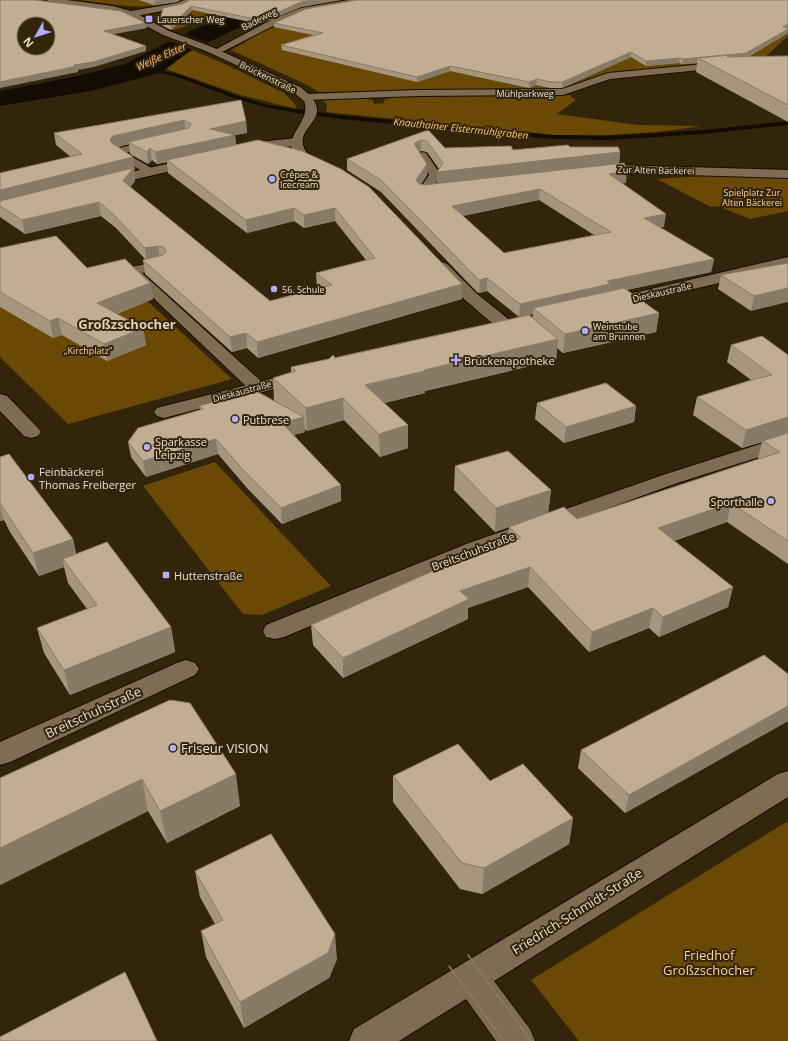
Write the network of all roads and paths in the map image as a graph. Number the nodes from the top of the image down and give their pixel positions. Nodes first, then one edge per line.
1 (50, 0) edge
2 (192, 0) edge
3 (362, 0) edge
4 (131, 14) junction
5 (212, 51) junction
6 (734, 64) edge
7 (308, 100) junction
8 (165, 140) edge
9 (297, 142) junction
10 (230, 153) edge
11 (422, 155) edge
12 (208, 158) edge
13 (331, 171) edge
14 (149, 172) junction
15 (586, 172) edge
16 (788, 174) edge
17 (97, 184) edge
18 (440, 189) edge
19 (424, 191) joint
20 (433, 257) edge
21 (788, 262) edge
22 (160, 265) edge
23 (595, 306) edge
24 (484, 331) edge
25 (316, 372) edge
26 (257, 387) junction
27 (0, 400) edge
28 (164, 412) dead end
29 (31, 432) dead end
30 (788, 441) edge
31 (275, 631) dead end
32 (186, 669) dead end
33 (0, 754) edge
34 (788, 782) edge
35 (471, 977) junction
36 (367, 1041) edge
37 (517, 1041) edge

1 - 4 street, Brückenstraße
2 - 4 street
3 - 5 lane, Badeweg
4 - 5 street, Brückenstraße
5 - 7 street, Brückenstraße
6 - 7 street, Mühlparkweg
7 - 9 street
8 - 14 lane
9 - 10 street
9 - 13 street
11 - 19 lane
12 - 14 street
14 - 17 street
15 - 16 street, Zur Alten Bäckerei
18 - 19 street
20 - 24 street
21 - 23 street, Dieskaustraße
22 - 26 lane
25 - 26 street, Dieskaustraße
26 - 28 street, Dieskaustraße
27 - 29 street
30 - 31 street, Breitschuhstraße
32 - 33 street, Breitschuhstraße
34 - 35 street, Friedrich-Schmidt-Straße
35 - 36 street, Friedrich-Schmidt-Straße
35 - 37 street

